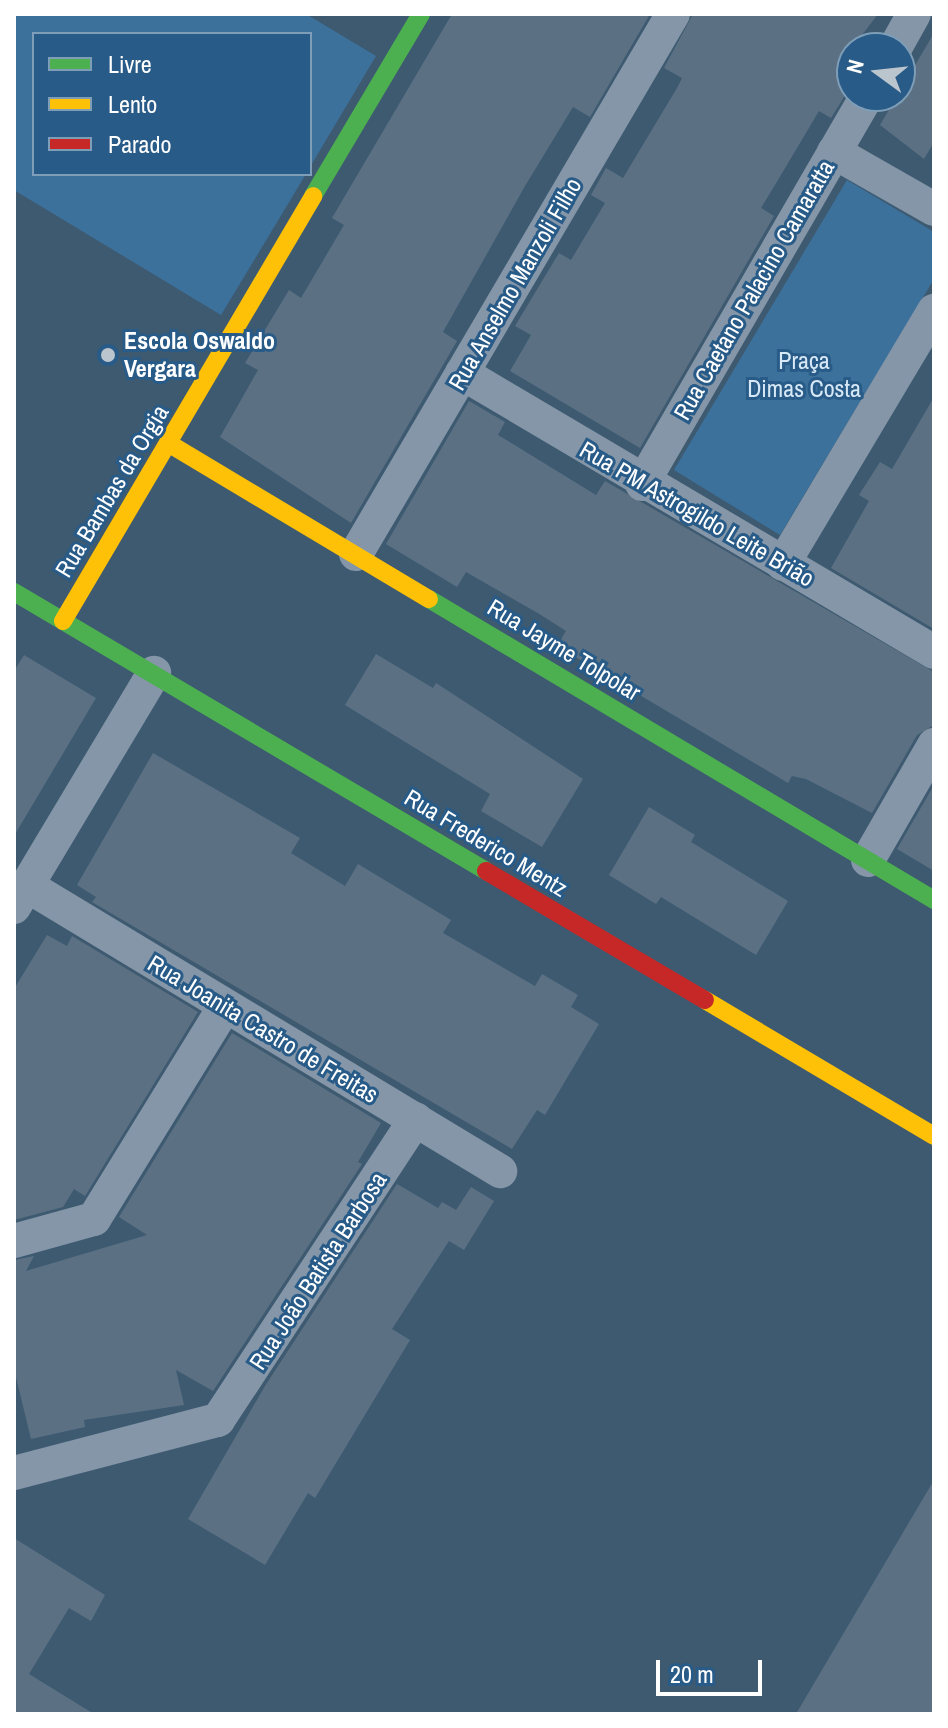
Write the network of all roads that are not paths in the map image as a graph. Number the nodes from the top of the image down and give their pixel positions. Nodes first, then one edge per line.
1 (421, 14) edge
2 (673, 14) edge
3 (914, 14) edge
4 (904, 32) edge
5 (858, 112) edge
6 (834, 152) junction
7 (934, 209) edge
8 (934, 311) edge
9 (462, 373) junction
10 (168, 443) junction
11 (642, 484) junction
12 (356, 554) junction
13 (783, 564) junction
14 (14, 592) edge
15 (63, 621) junction
16 (934, 652) edge
17 (154, 673) junction
18 (934, 745) edge
19 (868, 860) junction
20 (20, 896) edge
21 (934, 900) edge
22 (223, 1009) junction
23 (416, 1119) junction
24 (934, 1136) edge
25 (500, 1171) dead end
26 (14, 1241) edge
27 (14, 1473) edge

1 - 10 street, Rua Bambas da Orgia
2 - 9 street, Rua Anselmo Manzoli Filho
3 - 4 street
5 - 6 street, Rua Caetano Palacino Camaratta
6 - 7 street
6 - 11 street, Rua Caetano Palacino Camaratta
8 - 13 street
9 - 11 street, Rua PM Astrogildo Leite Brião
9 - 12 street, Rua Anselmo Manzoli Filho
10 - 12 street, Rua Jayme Tolpolar
10 - 15 street, Rua Bambas da Orgia
11 - 13 street, Rua PM Astrogildo Leite Brião
12 - 19 street, Rua Jayme Tolpolar
13 - 16 street, Rua PM Astrogildo Leite Brião
14 - 15 street, Rua Frederico Mentz
15 - 17 street, Rua Frederico Mentz
17 - 20 street
17 - 24 street, Rua Frederico Mentz
18 - 19 street
19 - 21 street, Rua Jayme Tolpolar
20 - 22 street, Rua Joanita Castro de Freitas
22 - 23 street, Rua Joanita Castro de Freitas
22 - 26 street
23 - 25 street, Rua Joanita Castro de Freitas
23 - 27 street, Rua João Batista Barbosa

